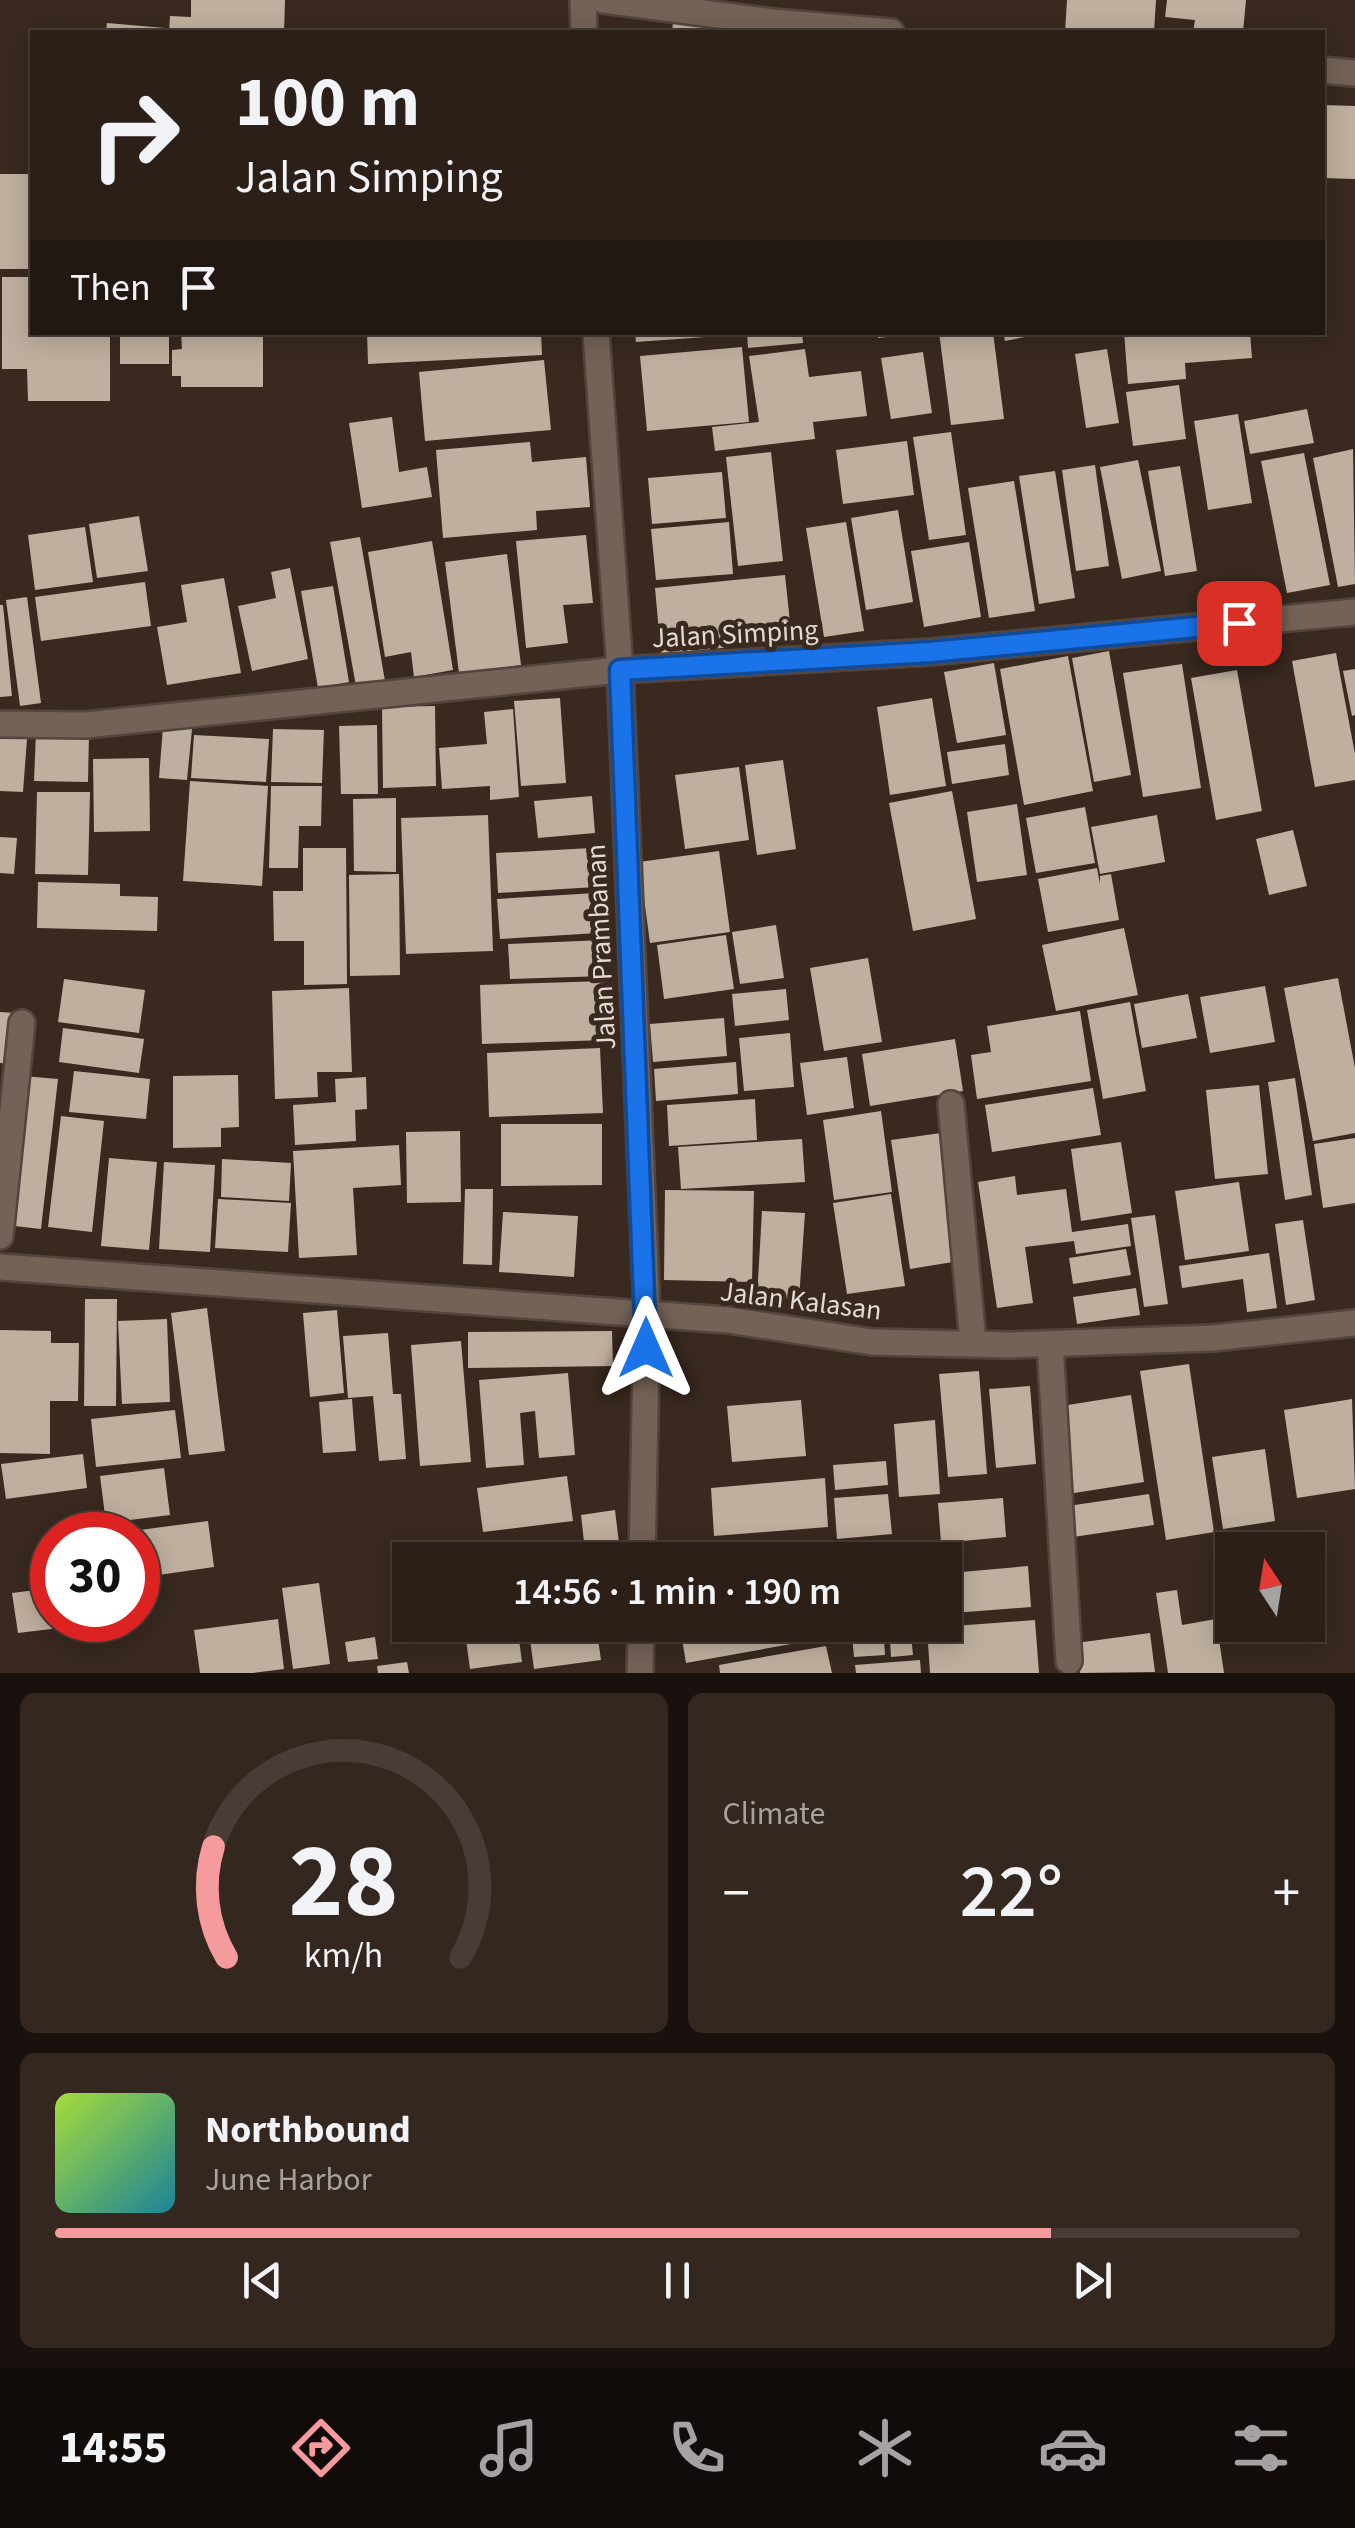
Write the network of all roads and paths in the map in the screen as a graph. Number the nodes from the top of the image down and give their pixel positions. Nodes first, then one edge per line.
1 (583, 0) edge
2 (604, 0) edge
3 (774, 11) edge
4 (584, 30) edge
5 (880, 30) edge
6 (1325, 70) edge
7 (1355, 74) edge
8 (596, 335) edge
9 (1355, 612) edge
10 (620, 670) junction
11 (0, 724) edge
12 (22, 1023) dead end
13 (951, 1104) dead end
14 (0, 1236) edge
15 (0, 1267) edge
16 (647, 1313) junction
17 (1355, 1322) edge
18 (972, 1342) junction
19 (1050, 1344) junction
20 (642, 1542) edge
21 (641, 1642) edge
22 (1069, 1660) dead end
23 (640, 1673) edge

1 - 4 street
2 - 3 street
3 - 5 street
6 - 7 street
8 - 10 street, Jalan Prambanan
9 - 10 street, Jalan Simping
10 - 11 street, Jalan Simping
10 - 16 street, Jalan Prambanan
12 - 14 street
13 - 18 street
15 - 16 street, Jalan Kalasan
16 - 18 street, Jalan Kalasan
16 - 20 street, Jalan Prambanan
17 - 19 street, Jalan Kalasan
18 - 19 street, Jalan Kalasan
19 - 22 street
21 - 23 street

